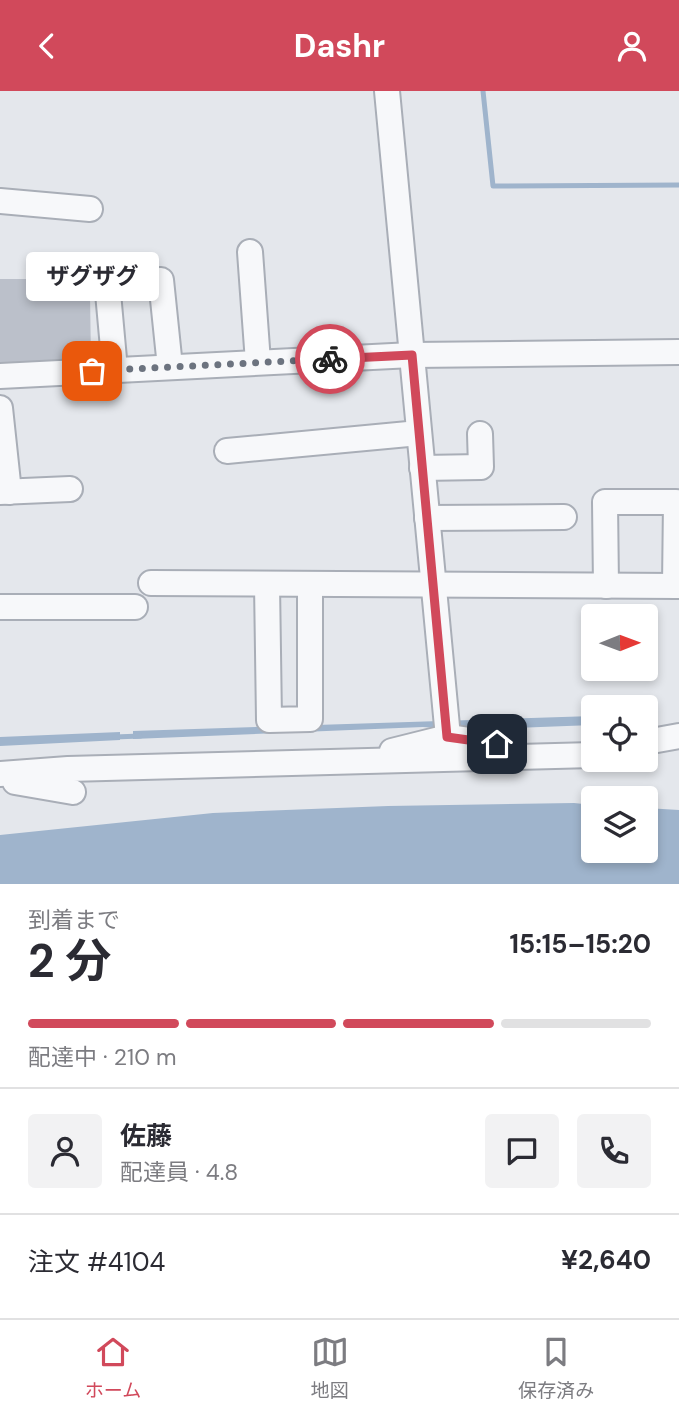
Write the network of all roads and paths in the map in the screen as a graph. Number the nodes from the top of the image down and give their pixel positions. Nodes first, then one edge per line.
1 (387, 91) edge
2 (0, 201) edge
3 (90, 209) dead end
4 (250, 252) dead end
5 (161, 279) dead end
6 (107, 282) dead end
7 (679, 352) edge
8 (412, 355) junction
9 (258, 362) junction
10 (170, 367) junction
11 (115, 370) junction
12 (0, 376) edge
13 (0, 408) edge
14 (419, 433) junction
15 (480, 433) dead end
16 (227, 451) dead end
17 (422, 468) junction
18 (70, 488) dead end
19 (5, 492) edge
20 (564, 517) dead end
21 (427, 518) junction
22 (151, 583) dead end
23 (267, 584) junction
24 (310, 584) junction
25 (433, 585) junction
26 (606, 586) junction
27 (677, 586) edge
28 (0, 607) edge
29 (135, 607) dead end
30 (446, 726) junction
31 (679, 736) edge
32 (658, 739) edge
33 (581, 742) edge
34 (679, 752) edge
35 (522, 753) junction
36 (658, 753) edge
37 (581, 755) edge
38 (369, 761) junction
39 (0, 774) edge
40 (0, 780) edge
41 (73, 792) dead end

1 - 8 street
2 - 3 street
4 - 9 street
5 - 10 street
6 - 11 street
7 - 8 street
8 - 9 street
8 - 14 street
9 - 10 street
10 - 11 street
11 - 12 street
13 - 19 street
14 - 16 street
14 - 17 street
15 - 17 street
17 - 21 street
18 - 19 street
20 - 21 street
21 - 25 street
22 - 23 street
23 - 24 street
23 - 24 street
24 - 25 street
25 - 26 street
25 - 30 street
26 - 27 street
26 - 27 street
28 - 29 street
30 - 35 street
30 - 38 street
31 - 32 street
33 - 35 street
34 - 36 street
35 - 37 street
35 - 38 street
38 - 39 street
40 - 41 street

